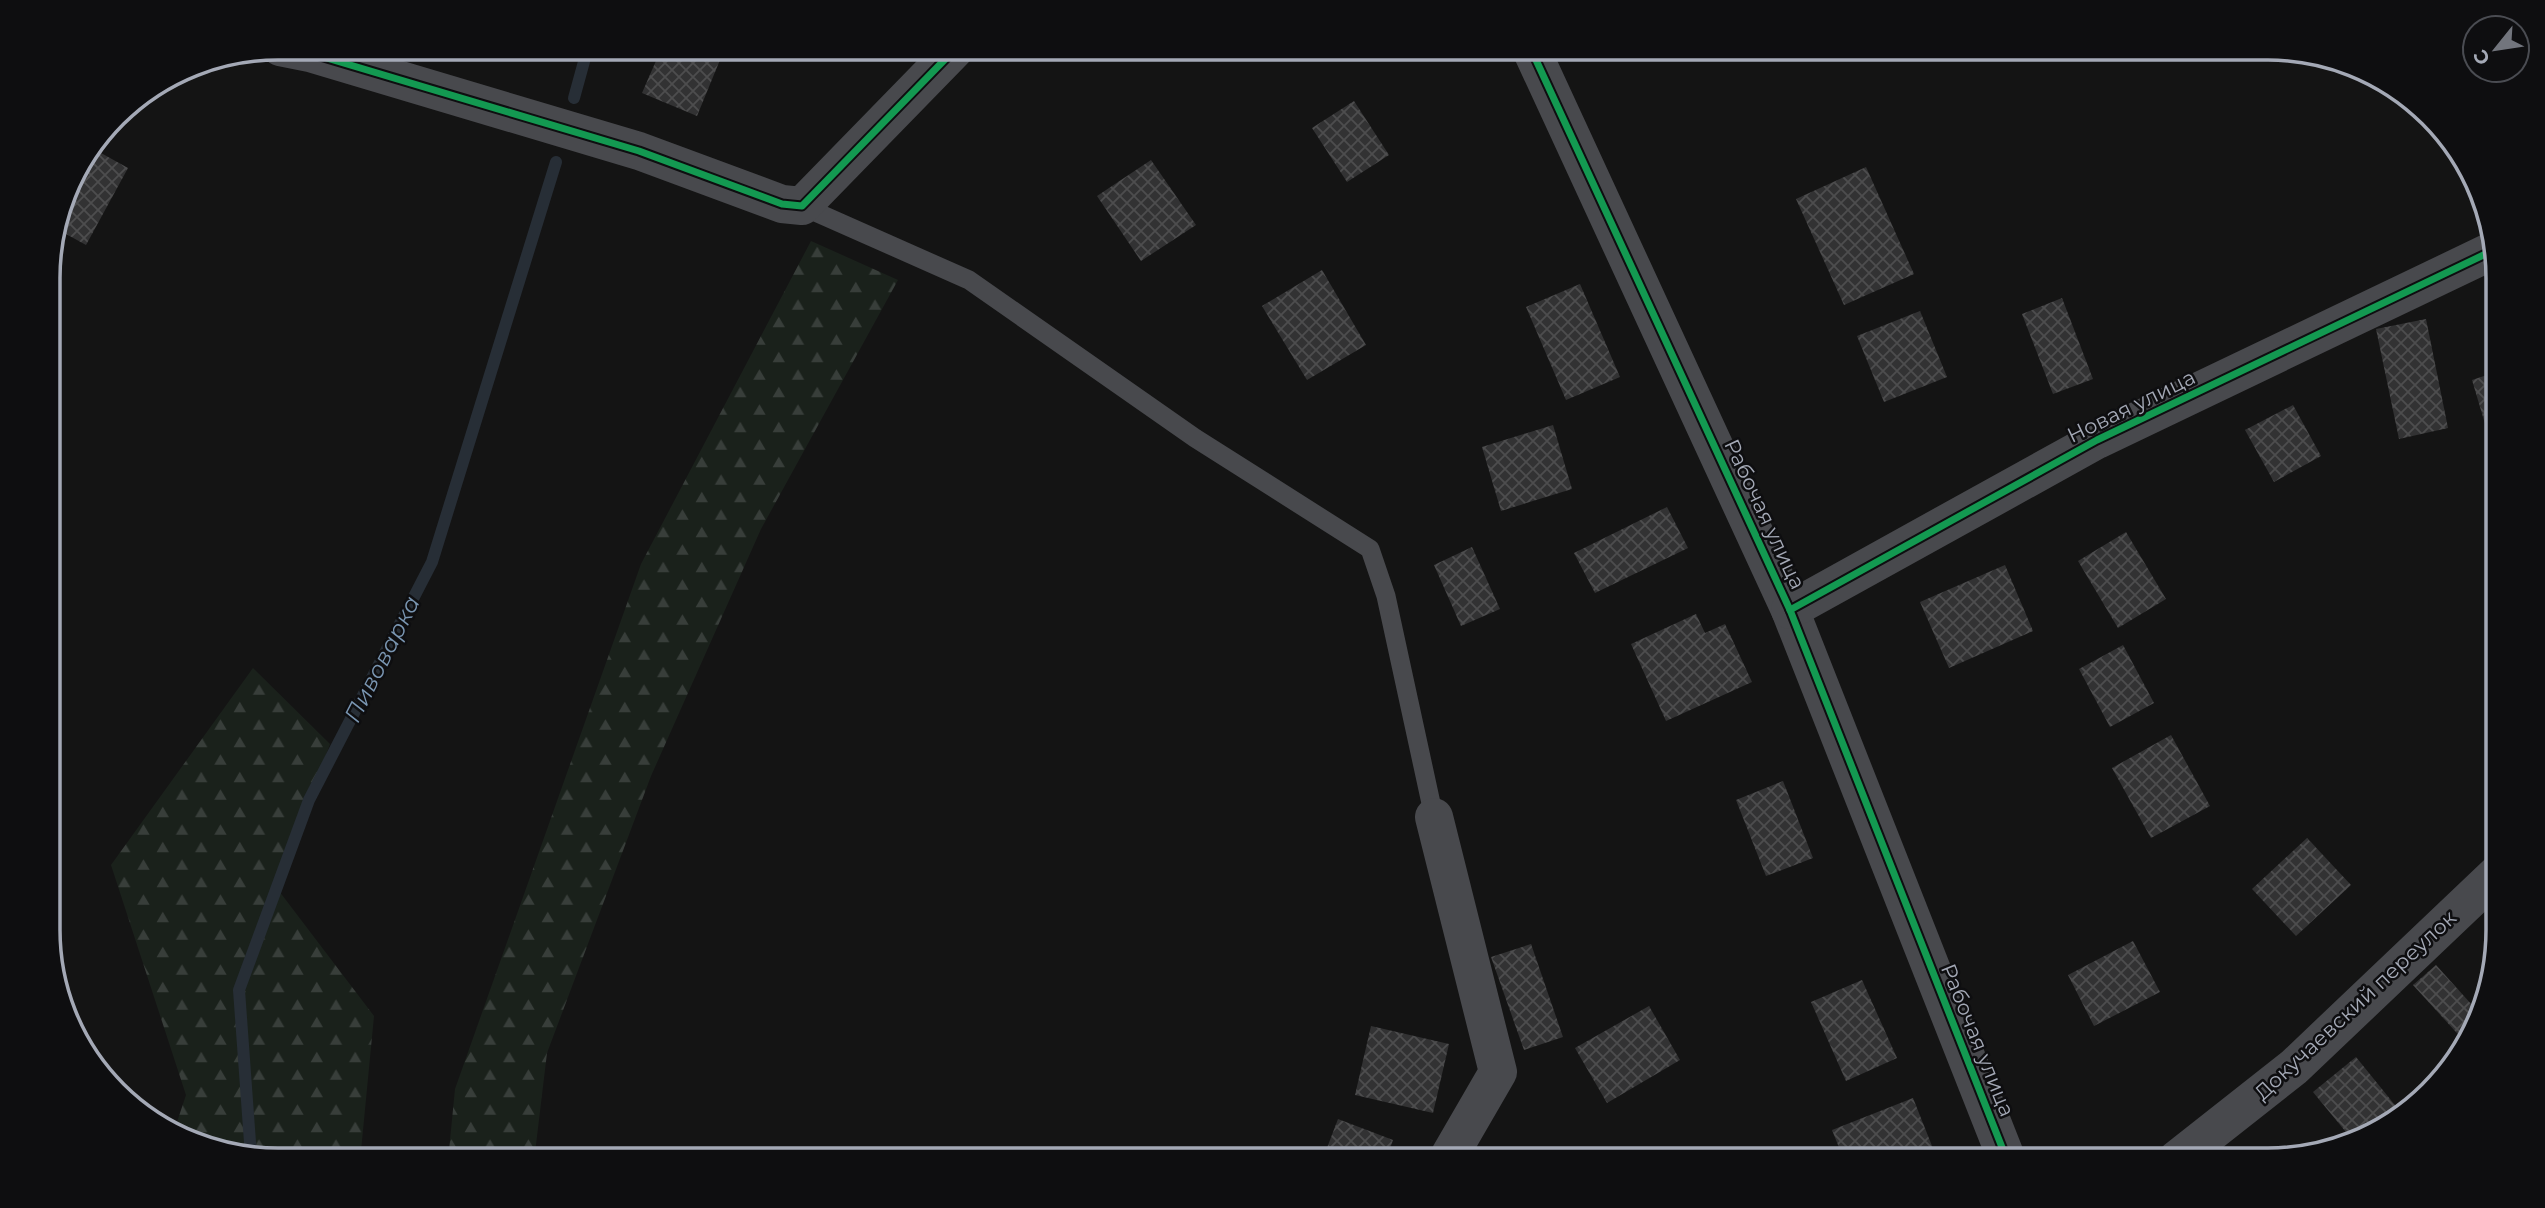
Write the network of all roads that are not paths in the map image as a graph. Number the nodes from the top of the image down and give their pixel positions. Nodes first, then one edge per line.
1 (1536, 59) edge
2 (333, 60) edge
3 (945, 60) edge
4 (802, 206) junction
5 (2484, 254) edge
6 (1790, 610) junction
7 (1434, 817) joint
8 (2486, 884) edge
9 (1454, 1148) edge
10 (2002, 1148) edge
11 (2191, 1148) edge

1 - 6 street, Рабочая улица
2 - 4 street
3 - 4 street
4 - 7 lane
5 - 6 street, Новая улица
6 - 10 street, Рабочая улица
7 - 9 street
8 - 11 street, Докучаевский переулок

